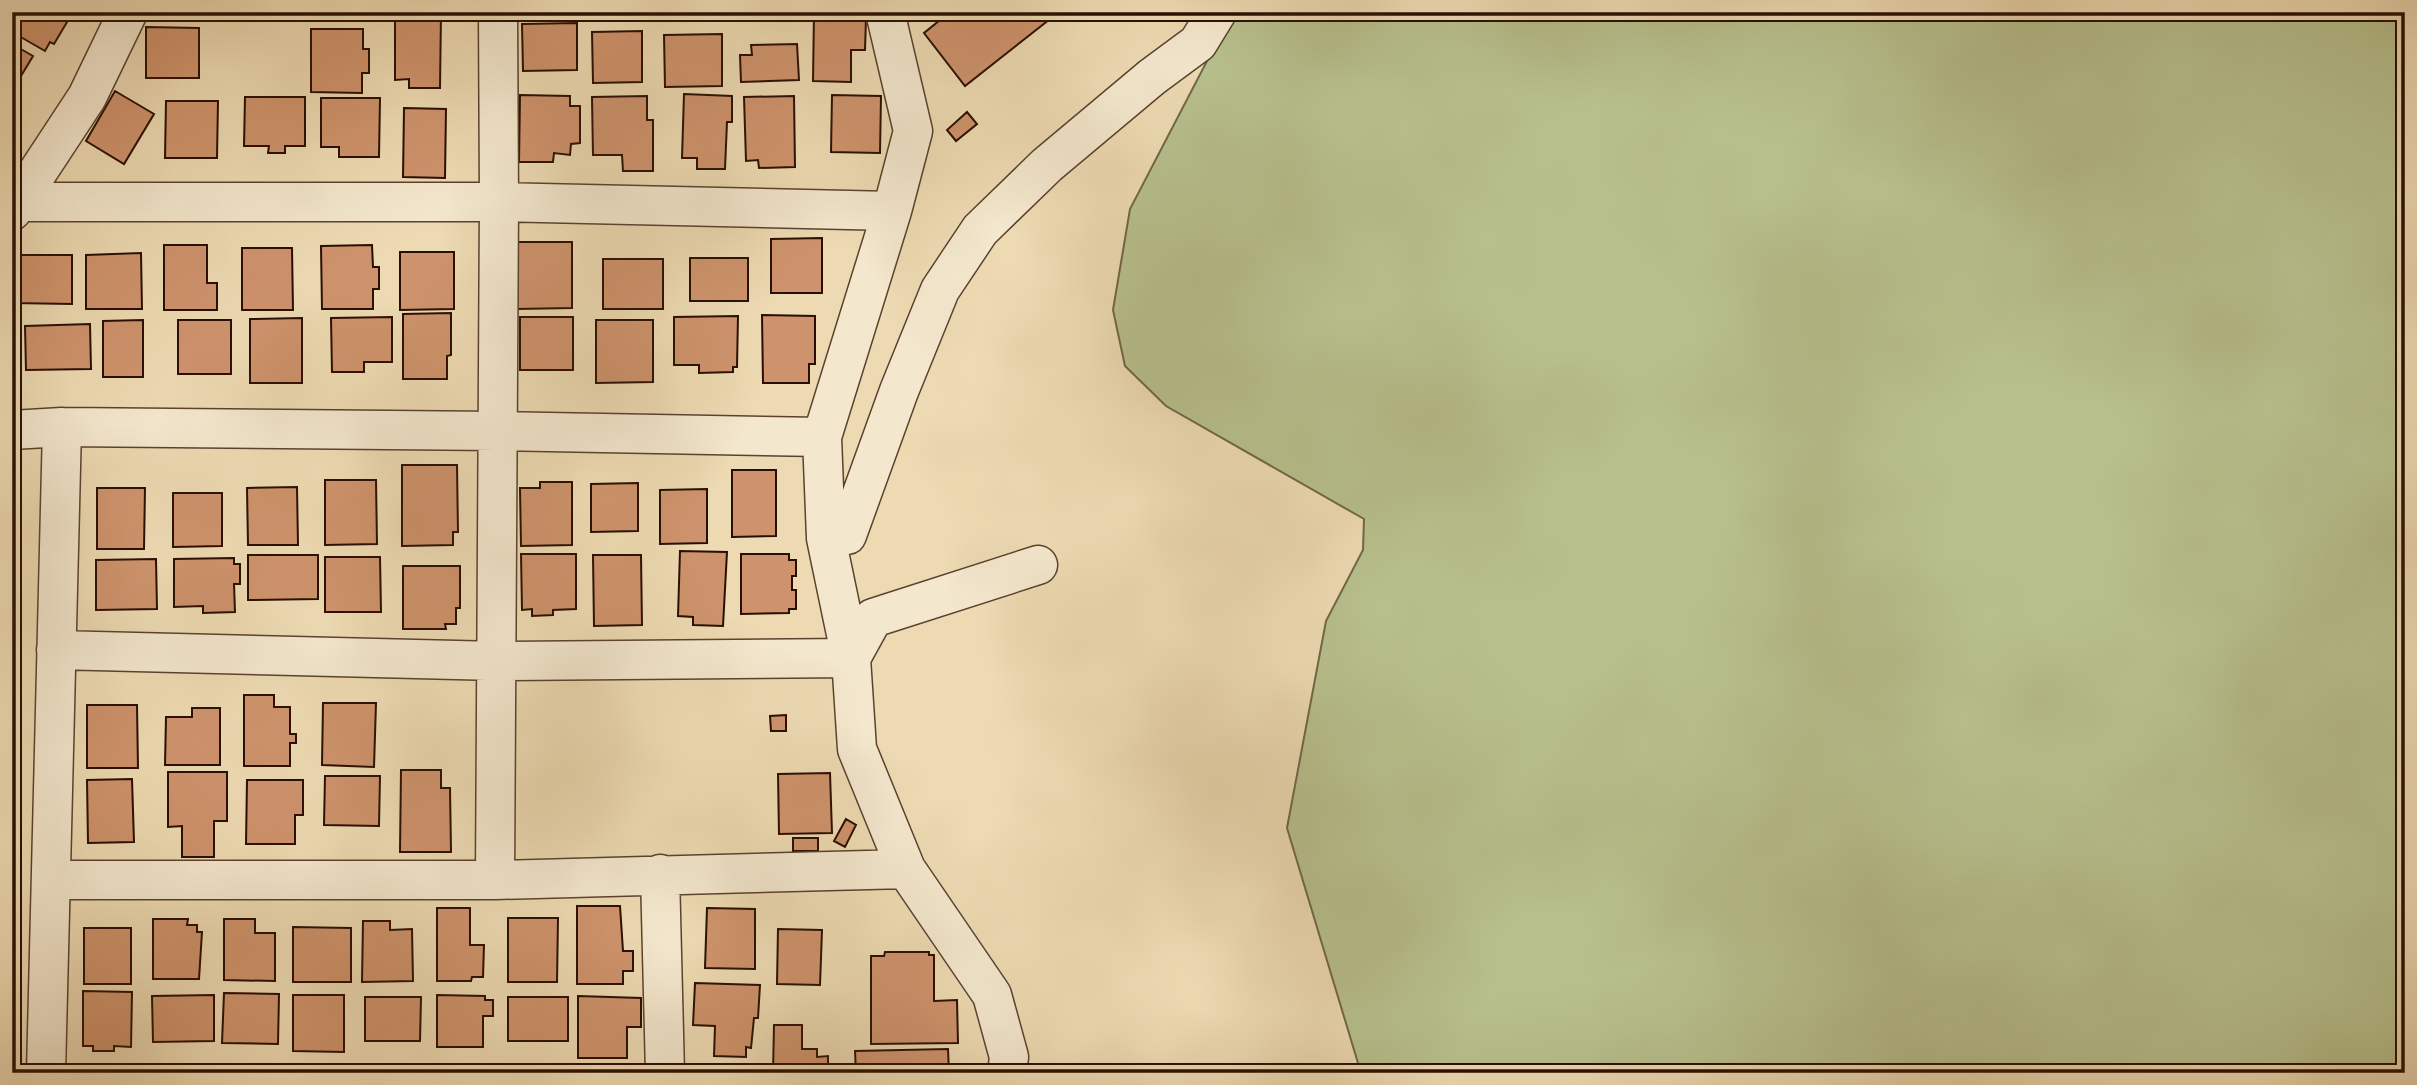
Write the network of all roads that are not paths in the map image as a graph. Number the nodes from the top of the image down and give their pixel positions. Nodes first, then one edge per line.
1 (128, 12) edge
2 (498, 12) edge
3 (885, 12) edge
4 (1217, 12) edge
5 (499, 202) junction
6 (15, 207) edge
7 (892, 211) junction
8 (62, 427) junction
9 (12, 430) edge
10 (497, 431) junction
11 (822, 437) junction
12 (826, 538) junction
13 (1038, 565) dead end
14 (55, 650) junction
15 (851, 658) junction
16 (497, 661) junction
17 (906, 869) junction
18 (660, 874) junction
19 (51, 880) junction
20 (495, 880) junction
21 (46, 1073) edge
22 (665, 1073) edge
23 (1007, 1073) edge

1 - 6 street
2 - 5 street
3 - 7 street
4 - 12 street
5 - 6 street
5 - 7 street
5 - 10 street
7 - 11 street
8 - 9 street
8 - 10 street
8 - 14 street
10 - 11 street
10 - 16 street
11 - 12 street
12 - 15 street
13 - 15 street
14 - 16 street
14 - 19 street
15 - 16 street
15 - 17 street
16 - 20 street
17 - 18 street
17 - 23 street
18 - 20 street
18 - 22 street
19 - 20 street
19 - 21 street

